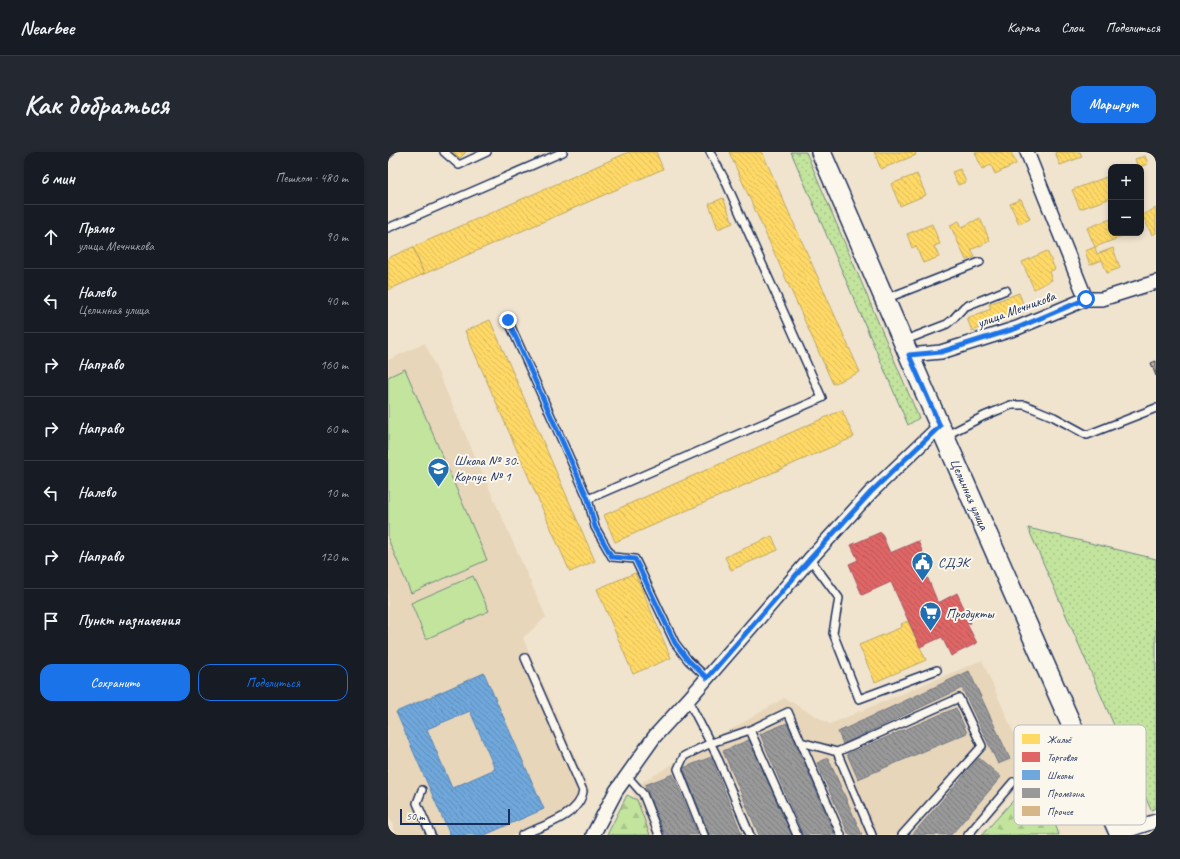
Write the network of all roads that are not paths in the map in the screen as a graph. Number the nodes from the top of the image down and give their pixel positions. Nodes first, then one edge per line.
1 (390, 152) edge
2 (444, 152) edge
3 (487, 152) edge
4 (563, 152) edge
5 (710, 152) edge
6 (821, 152) edge
7 (1027, 152) edge
8 (388, 154) edge
9 (388, 228) edge
10 (980, 262) dead end
11 (1156, 282) edge
12 (1006, 290) dead end
13 (885, 299) junction
14 (1086, 299) junction
15 (508, 320) dead end
16 (906, 348) junction
17 (1156, 408) edge
18 (942, 431) junction
19 (588, 499) junction
20 (810, 559) junction
21 (524, 658) dead end
22 (937, 670) dead end
23 (707, 678) junction
24 (688, 700) junction
25 (1072, 725) edge
26 (750, 730) junction
27 (801, 742) junction
28 (711, 743) junction
29 (837, 752) junction
30 (627, 776) junction
31 (1013, 782) dead end
32 (422, 790) dead end
33 (1156, 821) edge
34 (1145, 825) edge
35 (1146, 825) edge
36 (1120, 834) edge
37 (431, 835) edge
38 (522, 835) edge
39 (593, 835) edge
40 (659, 835) edge
41 (704, 835) edge
42 (750, 835) edge
43 (797, 835) edge
44 (842, 835) edge
45 (872, 835) edge
46 (902, 835) edge
47 (968, 835) edge

1 - 8 lane
2 - 3 lane
4 - 9 lane
5 - 19 lane
6 - 13 main road, Целинная улица
7 - 14 street
10 - 13 lane
11 - 14 street, улица Мечникова
12 - 16 lane
13 - 16 main road, Целинная улица
14 - 16 street, улица Мечникова
15 - 19 lane
16 - 18 main road, Целинная улица
17 - 18 lane
18 - 20 street
18 - 25 main road, Целинная улица
19 - 23 lane
20 - 22 lane
20 - 23 street
21 - 38 lane
23 - 24 street
24 - 28 lane
24 - 30 street
26 - 27 lane
26 - 28 lane
26 - 43 lane
27 - 29 lane
27 - 44 lane
28 - 41 lane
28 - 42 lane
29 - 45 lane
29 - 46 lane
30 - 39 street
30 - 40 lane
31 - 47 lane
32 - 37 lane
33 - 35 street
34 - 36 street

